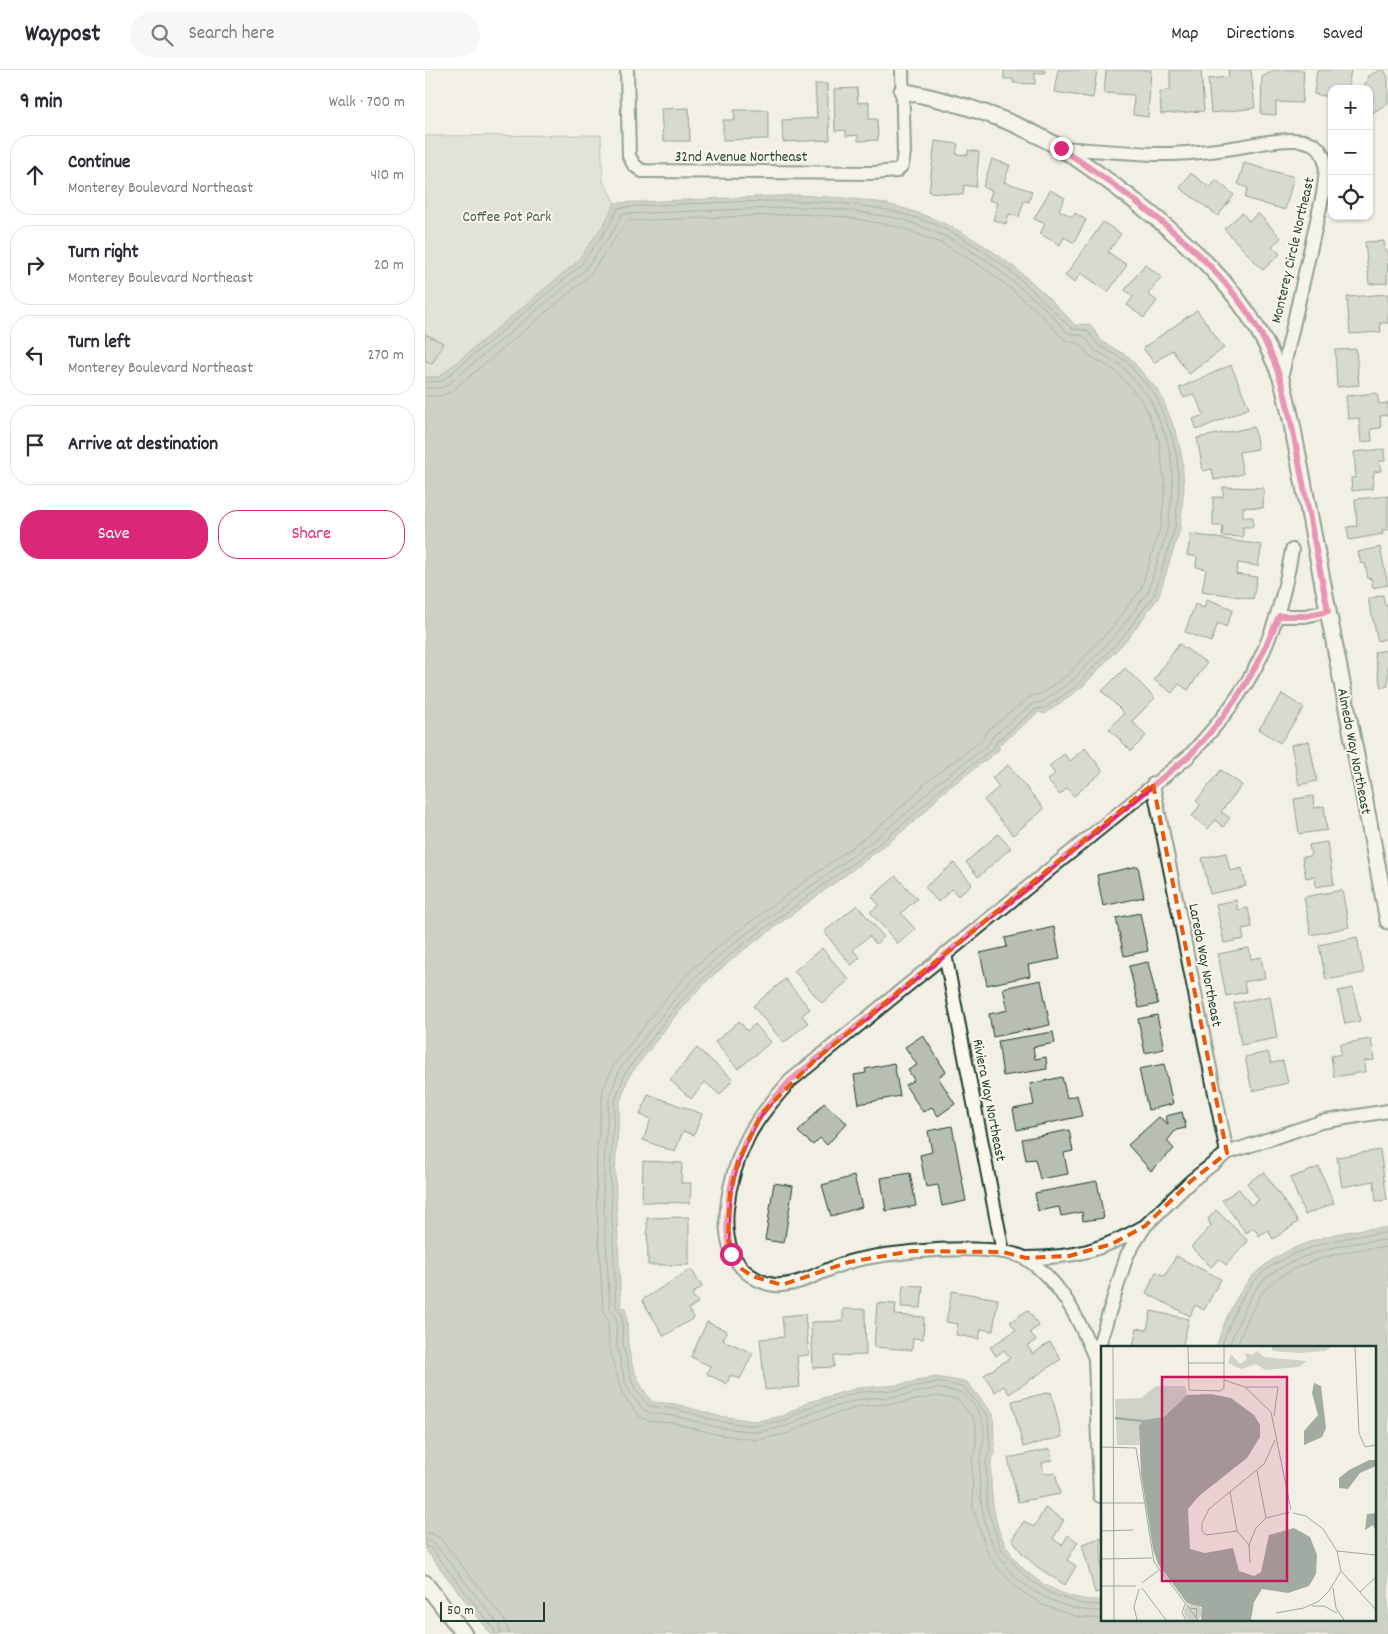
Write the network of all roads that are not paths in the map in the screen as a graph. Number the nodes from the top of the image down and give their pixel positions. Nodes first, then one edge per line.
1 (627, 70) edge
2 (903, 70) edge
3 (903, 91) junction
4 (1061, 148) junction
5 (1281, 379) junction
6 (1292, 550) dead end
7 (1328, 611) junction
8 (1279, 616) junction
9 (1153, 784) junction
10 (1388, 921) edge
11 (945, 954) junction
12 (1388, 1111) edge
13 (1227, 1153) junction
14 (1145, 1226) junction
15 (1003, 1252) junction
16 (1026, 1258) junction
17 (1095, 1358) junction
18 (1100, 1496) dead end
19 (425, 1583) edge
20 (464, 1634) edge

1 - 3 street, 32nd Avenue Northeast
2 - 3 street, 32nd Avenue Northeast
3 - 4 street, Almedo Way Northeast
4 - 5 street, Almedo Way Northeast
4 - 5 street, Monterey Circle Northeast
5 - 7 street, Almedo Way Northeast
6 - 8 street
7 - 8 street
7 - 10 street, Almedo Way Northeast
8 - 9 street
9 - 11 street
9 - 13 street, Laredo Way Northeast
11 - 15 street, Riviera Way Northeast
11 - 15 street
12 - 13 street
13 - 14 street
14 - 16 street
14 - 17 street
15 - 16 street
16 - 17 street
17 - 18 street
19 - 20 street

